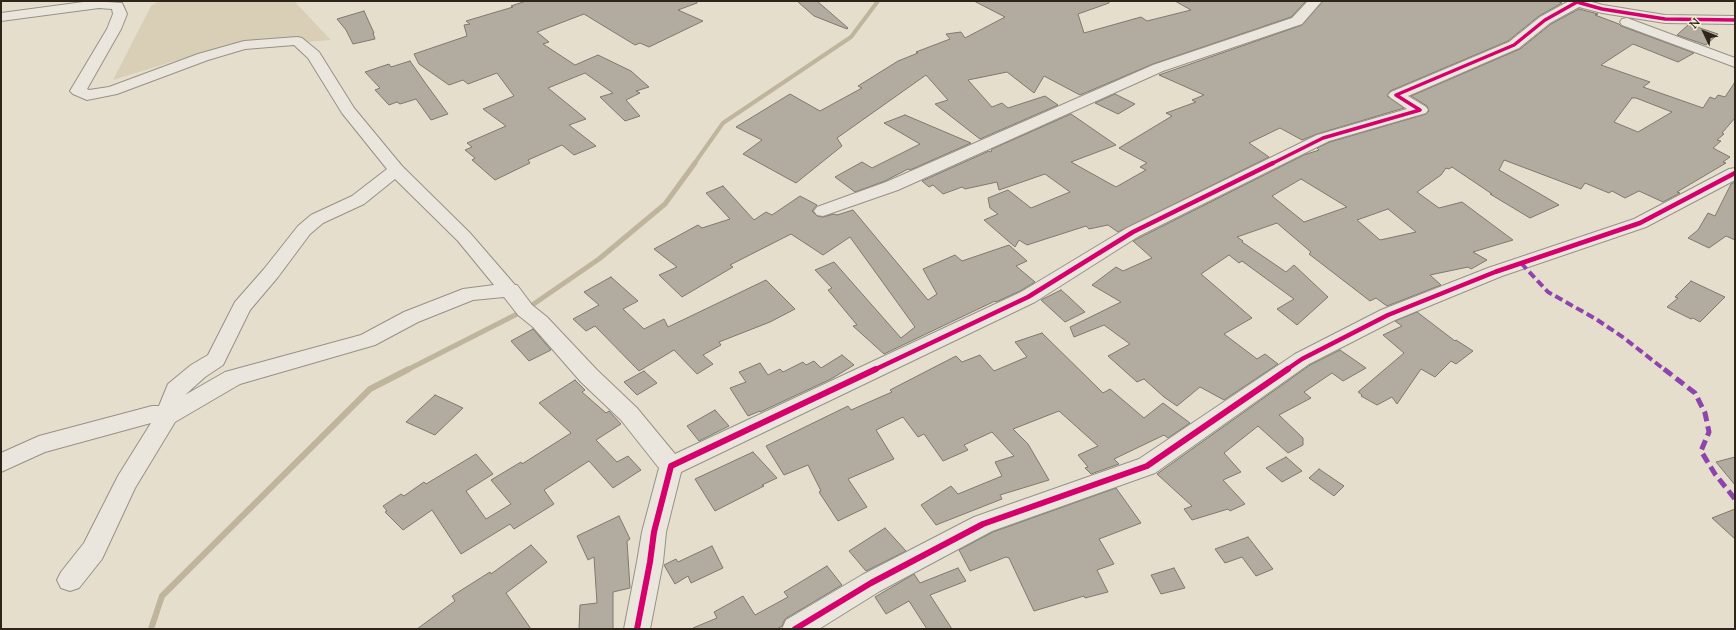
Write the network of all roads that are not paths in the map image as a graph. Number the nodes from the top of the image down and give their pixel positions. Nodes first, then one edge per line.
1 (1315, 1) edge
2 (1575, 2) edge
3 (1, 17) edge
4 (1735, 20) edge
5 (1735, 63) edge
6 (396, 170) junction
7 (1735, 173) edge
8 (823, 211) dead end
9 (510, 290) junction
10 (166, 416) junction
11 (1, 463) edge
12 (671, 466) junction
13 (70, 580) dead end
14 (636, 629) edge
15 (795, 629) edge

1 - 8 street
2 - 4 street
2 - 5 street
2 - 12 street
3 - 6 street
6 - 9 street
6 - 10 street
7 - 15 street
9 - 10 street
9 - 12 street
10 - 11 street
10 - 13 street
12 - 14 street

